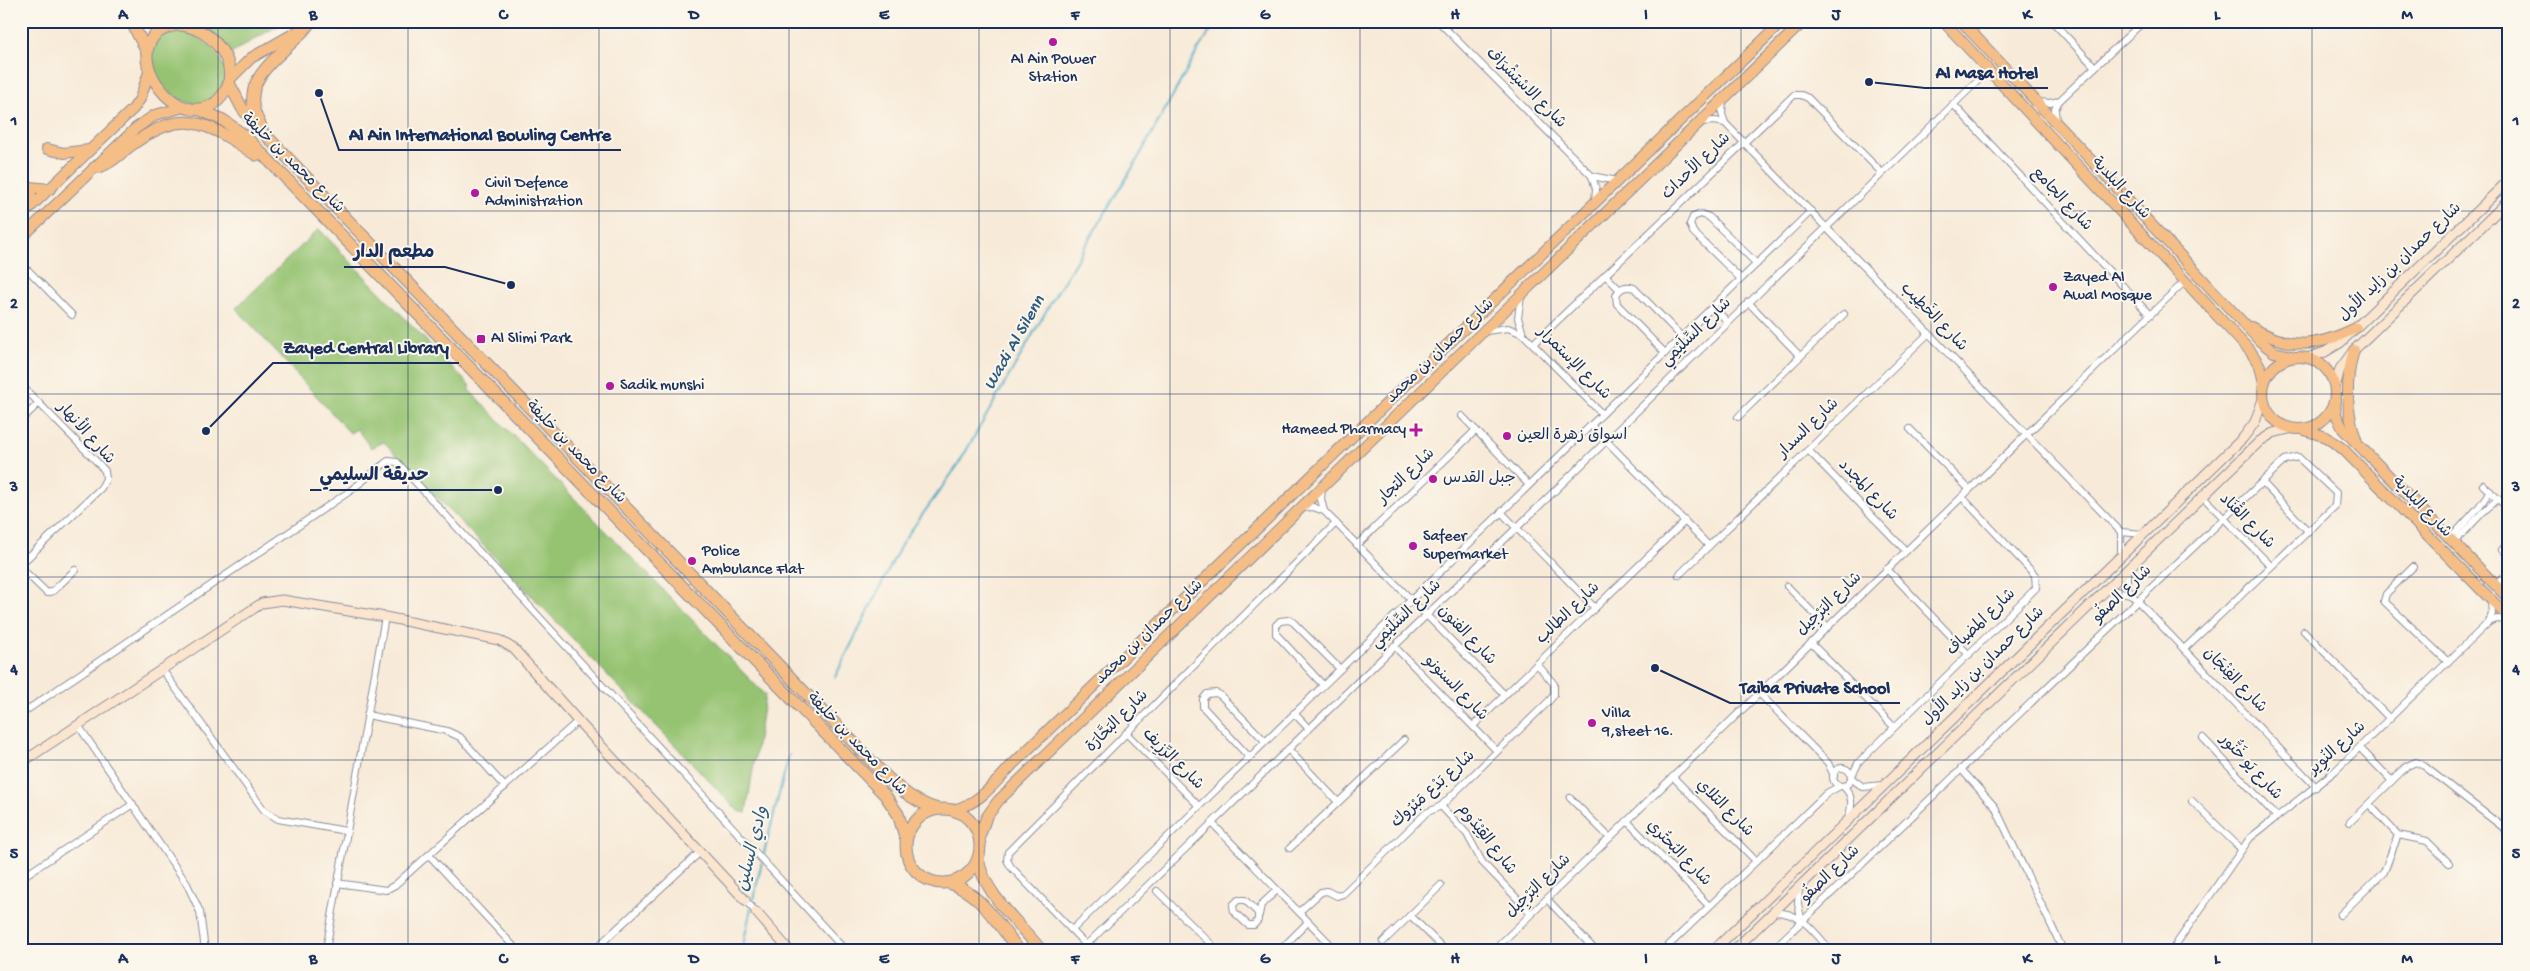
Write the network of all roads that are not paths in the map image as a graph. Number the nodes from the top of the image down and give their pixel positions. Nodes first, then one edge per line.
1 (131, 21) edge
2 (311, 21) edge
3 (1438, 21) edge
4 (1783, 21) edge
5 (1804, 21) edge
6 (1943, 21) edge
7 (1962, 21) edge
8 (2052, 21) edge
9 (2144, 21) edge
10 (173, 23) edge
11 (147, 52) junction
12 (2095, 67) junction
13 (1989, 70) junction
14 (149, 72) junction
15 (229, 81) junction
16 (1724, 99) junction
17 (2059, 101) junction
18 (2037, 102) junction
19 (1953, 104) junction
20 (184, 107) junction
21 (198, 110) junction
22 (1699, 122) junction
23 (2056, 122) junction
24 (1725, 123) junction
25 (268, 138) junction
26 (1743, 142) junction
27 (47, 149) dead end
28 (89, 150) junction
29 (273, 165) junction
30 (94, 168) junction
31 (1882, 173) junction
32 (1592, 176) junction
33 (2509, 180) edge
34 (1617, 181) junction
35 (50, 188) junction
36 (2509, 200) edge
37 (1595, 202) junction
38 (30, 208) junction
39 (1811, 212) junction
40 (21, 216) edge
41 (1826, 227) junction
42 (21, 238) edge
43 (1757, 264) junction
44 (21, 269) edge
45 (1605, 274) junction
46 (1741, 279) junction
47 (2185, 281) junction
48 (1620, 290) junction
49 (1522, 294) junction
50 (1748, 302) junction
51 (1713, 307) junction
52 (1844, 314) dead end
53 (2150, 314) junction
54 (72, 315) dead end
55 (2241, 320) junction
56 (1728, 322) junction
57 (2356, 328) junction
58 (1484, 331) junction
59 (1929, 333) junction
60 (1523, 334) junction
61 (1682, 337) junction
62 (1533, 344) junction
63 (2354, 350) junction
64 (1665, 353) junction
65 (1800, 356) junction
66 (2295, 357) junction
67 (2308, 358) junction
68 (2264, 383) junction
69 (21, 385) edge
70 (2335, 387) junction
71 (2263, 399) junction
72 (2335, 400) junction
73 (39, 403) junction
74 (1602, 414) junction
75 (1462, 416) dead end
76 (1738, 417) dead end
77 (21, 420) edge
78 (1591, 425) junction
79 (1910, 429) dead end
80 (2289, 429) junction
81 (1476, 430) junction
82 (2305, 430) junction
83 (2027, 434) junction
84 (1606, 441) junction
85 (2358, 444) junction
86 (1808, 450) junction
87 (2509, 457) edge
88 (2509, 468) edge
89 (2262, 482) junction
90 (1529, 485) junction
91 (2483, 485) dead end
92 (1322, 487) junction
93 (1970, 489) junction
94 (2490, 491) junction
95 (2202, 496) junction
96 (1962, 497) junction
97 (2498, 499) junction
98 (2508, 506) edge
99 (1301, 508) junction
100 (1324, 511) junction
101 (1501, 512) junction
102 (2224, 518) junction
103 (1684, 521) junction
104 (1336, 523) junction
105 (1516, 528) junction
106 (2308, 531) junction
107 (2121, 532) junction
108 (2143, 534) junction
109 (2452, 541) junction
110 (2509, 542) edge
111 (1358, 544) junction
112 (1709, 546) junction
113 (21, 550) edge
114 (2502, 550) dead end
115 (1906, 551) junction
116 (2121, 555) junction
117 (28, 557) junction
118 (21, 564) edge
119 (2271, 566) junction
120 (2413, 567) dead end
121 (21, 568) edge
122 (1887, 569) junction
123 (2127, 569) junction
124 (75, 570) dead end
125 (2509, 572) edge
126 (1679, 575) dead end
127 (2496, 585) junction
128 (1787, 586) dead end
129 (2106, 589) junction
130 (2131, 594) junction
131 (2509, 599) edge
132 (1411, 600) junction
133 (2137, 601) junction
134 (2491, 601) junction
135 (1594, 608) junction
136 (1426, 615) junction
137 (385, 617) junction
138 (2509, 619) edge
139 (2489, 622) junction
140 (1827, 627) junction
141 (2304, 631) dead end
142 (1811, 643) junction
143 (1394, 646) junction
144 (2184, 649) junction
145 (1969, 655) junction
146 (2448, 662) junction
147 (1537, 664) junction
148 (161, 668) junction
149 (1340, 669) junction
150 (1323, 685) junction
151 (1760, 693) junction
152 (1505, 695) junction
153 (1294, 713) junction
154 (21, 714) edge
155 (367, 715) junction
156 (2390, 719) junction
157 (578, 721) junction
158 (78, 725) junction
159 (1472, 726) junction
160 (1894, 728) junction
161 (1309, 729) junction
162 (1126, 734) junction
163 (2203, 738) dead end
164 (1404, 740) dead end
165 (1265, 741) junction
166 (2360, 748) junction
167 (1288, 749) junction
168 (1497, 751) junction
169 (1249, 757) junction
170 (1859, 762) junction
171 (21, 763) edge
172 (1828, 763) junction
173 (1843, 768) junction
174 (1961, 769) junction
175 (1834, 776) junction
176 (1673, 777) junction
177 (1851, 778) junction
178 (2392, 781) junction
179 (1883, 785) junction
180 (1842, 786) junction
181 (505, 787) junction
182 (2316, 787) junction
183 (1826, 793) junction
184 (1570, 798) dead end
185 (2192, 801) dead end
186 (1338, 802) junction
187 (133, 804) junction
188 (2369, 804) junction
189 (1199, 806) junction
190 (1440, 806) junction
191 (938, 809) junction
192 (953, 810) junction
193 (2277, 817) junction
194 (1848, 820) junction
195 (1627, 821) junction
196 (2350, 822) dead end
197 (1212, 823) junction
198 (346, 831) junction
199 (2509, 832) edge
200 (2398, 835) junction
201 (980, 836) junction
202 (1610, 838) junction
203 (906, 840) junction
204 (1290, 848) dead end
205 (2241, 849) junction
206 (700, 853) junction
207 (429, 854) junction
208 (978, 859) junction
209 (1756, 861) junction
210 (2449, 863) dead end
211 (21, 878) edge
212 (337, 883) junction
213 (949, 883) junction
214 (1441, 885) dead end
215 (1799, 886) junction
216 (1277, 890) junction
217 (1157, 891) dead end
218 (1546, 899) junction
219 (745, 900) joint
220 (1261, 905) junction
221 (1252, 906) junction
222 (1709, 906) junction
223 (756, 912) joint
224 (1299, 912) junction
225 (1773, 912) junction
226 (1532, 914) junction
227 (1259, 915) junction
228 (1410, 915) junction
229 (2340, 915) dead end
230 (1802, 919) junction
231 (1308, 922) junction
232 (1072, 930) junction
233 (1383, 942) dead end
234 (1084, 948) edge
235 (205, 950) edge
236 (262, 950) edge
237 (326, 950) edge
238 (517, 950) edge
239 (594, 950) edge
240 (790, 950) edge
241 (845, 950) edge
242 (1019, 950) edge
243 (1041, 950) edge
244 (1217, 950) edge
245 (1280, 950) edge
246 (1336, 950) edge
247 (1445, 950) edge
248 (1494, 950) edge
249 (1595, 950) edge
250 (1664, 950) edge
251 (1714, 950) edge
252 (1734, 950) edge
253 (1772, 950) edge
254 (1830, 950) edge
255 (2064, 950) edge
256 (2172, 950) edge

1 - 11 highway
2 - 15 main road
2 - 25 highway
3 - 32 street, شارع الاسْتِشْرَاف
4 - 34 main road, شارع حمدان بن محمد
5 - 16 main road, شارع حمدان بن محمد
6 - 13 main road, شارع البلدية
7 - 18 main road, شارع البلدية
8 - 12 street
9 - 12 street
10 - 11 highway
10 - 15 highway
11 - 14 highway
12 - 17 street
13 - 19 street, شارع السِّلَيْمِي
13 - 47 main road, شارع البلدية
14 - 20 highway
14 - 28 main road
15 - 21 highway
15 - 25 highway, شارع محمد بن خليفة
16 - 22 main road, شارع حمدان بن محمد
16 - 24 street
17 - 18 street
17 - 23 street
18 - 23 main road, شارع البلدية
19 - 31 street, شارع السِّلَيْمِي
19 - 53 street, شارع الجامع
20 - 21 highway
20 - 30 main road
21 - 29 highway, شارع محمد بن خليفة
22 - 24 street
22 - 49 main road, شارع حمدان بن محمد
23 - 55 main road, شارع البلدية
24 - 26 street, شارع الخَطِيب
25 - 191 highway, شارع محمد بن خليفة
26 - 31 street, شارع الأحداث
26 - 39 street, شارع الخَطِيب
26 - 45 street, شارع الأحداث
27 - 28 main road
28 - 35 main road
29 - 30 highway
29 - 203 highway, شارع محمد بن خليفة
30 - 42 main road
31 - 41 street, شارع السِّلَيْمِي
32 - 34 street
32 - 37 street
33 - 57 main road, شارع حمدان بن زايد الأول
34 - 37 main road, شارع حمدان بن محمد
35 - 38 main road
35 - 38 main road
36 - 63 main road, شارع حمدان بن زايد الأول
37 - 192 main road, شارع حمدان بن محمد
38 - 40 main road
39 - 41 street, شارع الخَطِيب
39 - 43 street, شارع السِّلَيْمِي
41 - 50 street, شارع السِّلَيْمِي
41 - 59 street, شارع الخَطِيب
43 - 46 street, شارع السِّلَيْمِي
43 - 46 street, شارع السِّلَيْمِي
44 - 54 street
45 - 48 street
45 - 62 street, شارع الأحداث
46 - 51 street, شارع السِّلَيْمِي
47 - 53 street, شارع البَرْجِيل
47 - 68 main road, شارع البلدية
48 - 61 street
48 - 64 street
49 - 58 main road, شارع حمدان بن محمد
49 - 60 street, شارع الإستمرار
50 - 56 street, شارع السِّلَيْمِي
50 - 65 street
51 - 56 street
51 - 61 street, شارع السِّلَيْمِي
52 - 65 street
53 - 83 street, شارع البَرْجِيل
55 - 57 main road
55 - 66 main road, شارع البلدية
56 - 84 street, شارع السِّلَيْمِي
57 - 67 main road, شارع حمدان بن زايد الأول
58 - 60 street, شارع الإستمرار
58 - 92 main road, شارع حمدان بن محمد
59 - 83 street, شارع الخَطِيب
59 - 86 street, شارع السدار
60 - 62 street, شارع الإستمرار
61 - 64 street, شارع السِّلَيْمِي
62 - 74 street, شارع الإستمرار
63 - 70 main road, شارع حمدان بن زايد الأول
63 - 85 main road
64 - 74 street, شارع السِّلَيْمِي
65 - 76 street
66 - 67 main road
66 - 68 main road
67 - 70 main road
68 - 71 main road
69 - 73 street, شارع الأنهار
70 - 72 main road
71 - 80 main road
71 - 108 main road, شارع حمدان بن زايد الأول
72 - 82 main road
72 - 85 main road, شارع البلدية
73 - 77 street
73 - 117 street, شارع الأنهار
74 - 78 street, شارع السِّلَيْمِي
75 - 81 street
78 - 84 street
78 - 90 street, شارع السِّلَيْمِي
79 - 93 street
80 - 82 main road
80 - 95 main road, شارع حمدان بن زايد الأول
81 - 90 street
81 - 111 street, شارع التجار
82 - 134 main road, شارع البلدية
83 - 93 street, شارع البَرْجِيل
83 - 107 street, شارع الخَطِيب
84 - 103 street
84 - 105 street, شارع السِّلَيْمِي
85 - 109 main road, شارع البلدية
86 - 112 street, شارع السدار
86 - 115 street, شارع المجدد
87 - 88 street
89 - 102 street, شارع الصفُو
89 - 106 street
89 - 106 street, شارع الصفُو
90 - 101 street, شارع السِّلَيْمِي
91 - 94 street
92 - 99 main road, شارع حمدان بن محمد
92 - 100 street
93 - 96 street, شارع البَرْجِيل
94 - 97 street
94 - 109 street
95 - 102 street, شارع القْنَاد
95 - 123 main road, شارع حمدان بن زايد الأول
96 - 115 street, شارع البَرْجِيل
96 - 145 street, شارع المضياف
97 - 98 street
97 - 109 street
99 - 100 street
99 - 201 main road, شارع حمدان بن محمد
100 - 104 street, شارع الفنون
101 - 105 street
101 - 132 street, شارع السِّلَيْمِي
102 - 119 street, شارع القْنَاد
102 - 133 street, شارع الصفُو
103 - 112 street
103 - 135 street, شارع الطالب
104 - 111 street, شارع الفنون
104 - 162 street, شارع البَحَّارَة
105 - 135 street
105 - 136 street, شارع السِّلَيْمِي
106 - 119 street, شارع الصفُو
107 - 108 street
107 - 116 street
108 - 116 main road, شارع حمدان بن زايد الأول
109 - 127 main road, شارع البلدية
110 - 114 street
111 - 132 street, شارع الفنون
112 - 126 street, شارع السدار
113 - 117 street
115 - 122 street, شارع البَرْجِيل
116 - 179 main road, شارع حمدان بن زايد الأول
117 - 118 street, شارع الأنهار
119 - 144 street, شارع الصفُو
120 - 146 street
121 - 124 street
122 - 140 street, شارع البَرْجِيل
122 - 145 street
123 - 129 main road, شارع حمدان بن زايد الأول
123 - 130 street
125 - 127 street
127 - 131 main road, شارع البلدية
128 - 140 street
129 - 130 street
129 - 215 main road, شارع حمدان بن زايد الأول
130 - 133 street, شارع الفِنْجَان
132 - 136 street, شارع الفنون
132 - 149 street, شارع السِّلَيْمِي
133 - 144 street, شارع الفِنْجَان
133 - 174 street, شارع الصفُو
134 - 138 main road, شارع البلدية
134 - 139 street
135 - 147 street, شارع الطالب
136 - 143 street, شارع السِّلَيْمِي
136 - 152 street, شارع الفنون
137 - 148 main road
137 - 155 street
137 - 157 main road
138 - 139 street
139 - 146 street, شارع النُوِير
140 - 142 street, شارع البَرْجِيل
141 - 156 street
142 - 151 street, شارع البَرْجِيل
142 - 160 street
143 - 159 street, شارع السنونو
143 - 161 street, شارع السِّلَيْمِي
144 - 182 street, شارع الفِنْجَان
145 - 160 street, شارع المضياف
146 - 156 street, شارع النُوِير
147 - 152 street, شارع الطالب
147 - 168 street, شارع بَدْع مَبْرُوك
148 - 158 main road
148 - 198 street
149 - 150 street, شارع السِّلَيْمِي
149 - 150 street
150 - 153 street, شارع السِّلَيْمِي
151 - 172 street
151 - 176 street, شارع البَرْجِيل
152 - 159 street, شارع الطالب
153 - 161 street
153 - 165 street, شارع السِّلَيْمِي
154 - 241 street
155 - 181 street
155 - 198 street
156 - 166 street, شارع النُوِير
157 - 181 street
157 - 206 main road
158 - 171 main road
158 - 187 street
159 - 168 street, شارع السنونو
160 - 170 street, شارع المضياف
161 - 167 street, شارع السِّلَيْمِي
162 - 189 street, شارع الرِّزِيف
162 - 232 street, شارع البَحَّارَة
163 - 193 street, شارع يَو خَنُّور
164 - 186 street
165 - 169 street, شارع السِّلَيْمِي
165 - 169 street
166 - 178 street
166 - 182 street, شارع النُوِير
167 - 186 street
167 - 197 street, شارع السِّلَيْمِي
168 - 190 street, شارع بَدْع مَبْرُوك
169 - 189 street, شارع السِّلَيْمِي
170 - 173 street, شارع المضياف
170 - 177 street, شارع المضياف
172 - 173 street
172 - 175 street
173 - 175 street
173 - 177 street
174 - 230 street, شارع الصفُو
174 - 255 street
175 - 180 street
175 - 183 street
176 - 195 street, شارع البَرْجِيل
176 - 209 street, شارع التلاي
177 - 179 street
177 - 180 street
178 - 188 street
178 - 199 street
179 - 194 main road, شارع حمدان بن زايد الأول
180 - 183 street
180 - 194 street
181 - 207 street
182 - 193 street, شارع النُوِير
183 - 209 street
184 - 202 street
185 - 205 street
186 - 204 street
187 - 211 street
187 - 235 street
188 - 196 street
188 - 200 street
189 - 232 street, شارع السِّلَيْمِي
190 - 224 street, شارع بَدْع مَبْرُوك
190 - 226 street, شارع القِيْدُوم
191 - 192 highway
191 - 203 highway
192 - 201 highway
193 - 205 street, شارع النُوِير
194 - 251 main road, شارع حمدان بن زايد الأول
195 - 202 street, شارع البَرْجِيل
195 - 222 street, شارع البُحتُري
197 - 216 street
197 - 234 street, شارع السِّلَيْمِي
198 - 212 street
200 - 210 street
200 - 229 street
201 - 208 highway
202 - 218 street, شارع البَرْجِيل
203 - 213 highway
205 - 256 street, شارع النُوِير
206 - 219 main road
206 - 239 street
207 - 212 street
207 - 238 street
208 - 213 highway
208 - 243 highway
209 - 222 street
212 - 237 street
213 - 242 highway
214 - 228 street
215 - 225 main road, شارع حمدان بن زايد الأول
215 - 230 street
216 - 220 street
216 - 224 street
217 - 244 street
218 - 226 street, شارع البَرْجِيل
218 - 249 street
219 - 223 street
220 - 221 street
220 - 227 street
221 - 227 street
221 - 227 street
222 - 250 street
223 - 240 main road
224 - 231 street
225 - 230 street
225 - 252 main road, شارع حمدان بن زايد الأول
226 - 248 street, شارع البَرْجِيل
228 - 233 street
228 - 247 street
230 - 253 street, شارع الصفُو
230 - 254 street
231 - 245 street
231 - 246 street
232 - 234 street, شارع البَحَّارَة
235 - 236 street

